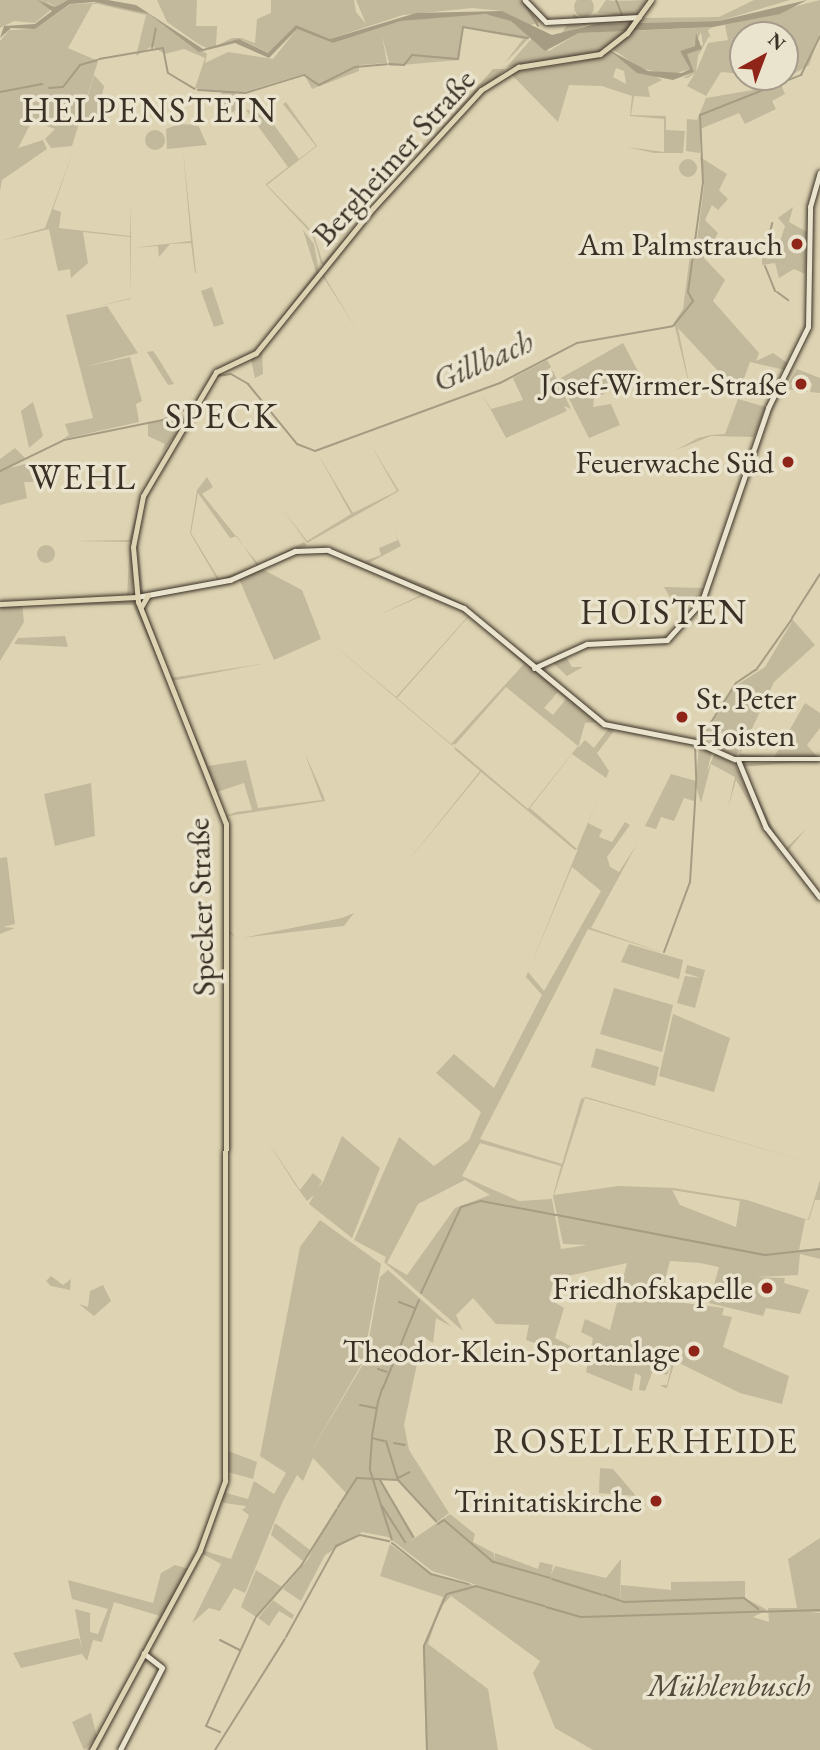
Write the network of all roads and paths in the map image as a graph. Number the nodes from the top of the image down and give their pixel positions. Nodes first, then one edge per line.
1 (525, 0) edge
2 (651, 0) edge
3 (638, 20) junction
4 (820, 173) edge
5 (263, 345) joint
6 (134, 579) junction
7 (148, 595) junction
8 (137, 597) junction
9 (127, 600) junction
10 (0, 604) edge
11 (141, 610) junction
12 (534, 668) junction
13 (727, 757) junction
14 (820, 758) edge
15 (738, 759) junction
16 (738, 768) junction
17 (820, 897) edge
18 (144, 1654) junction
19 (92, 1750) edge
20 (120, 1750) edge

1 - 3 main road
2 - 3 main road, Bergheimer Straße
3 - 5 main road, Bergheimer Straße
4 - 12 main road
5 - 6 main road, Specker Straße
6 - 8 main road, Specker Straße
6 - 9 main road
7 - 8 main road
7 - 11 main road
7 - 12 main road
8 - 9 main road
8 - 11 main road, Specker Straße
9 - 10 main road
11 - 18 main road, Specker Straße
12 - 13 main road
13 - 15 main road
13 - 16 main road
14 - 15 main road
15 - 16 main road
16 - 17 main road
18 - 19 main road
18 - 20 main road

